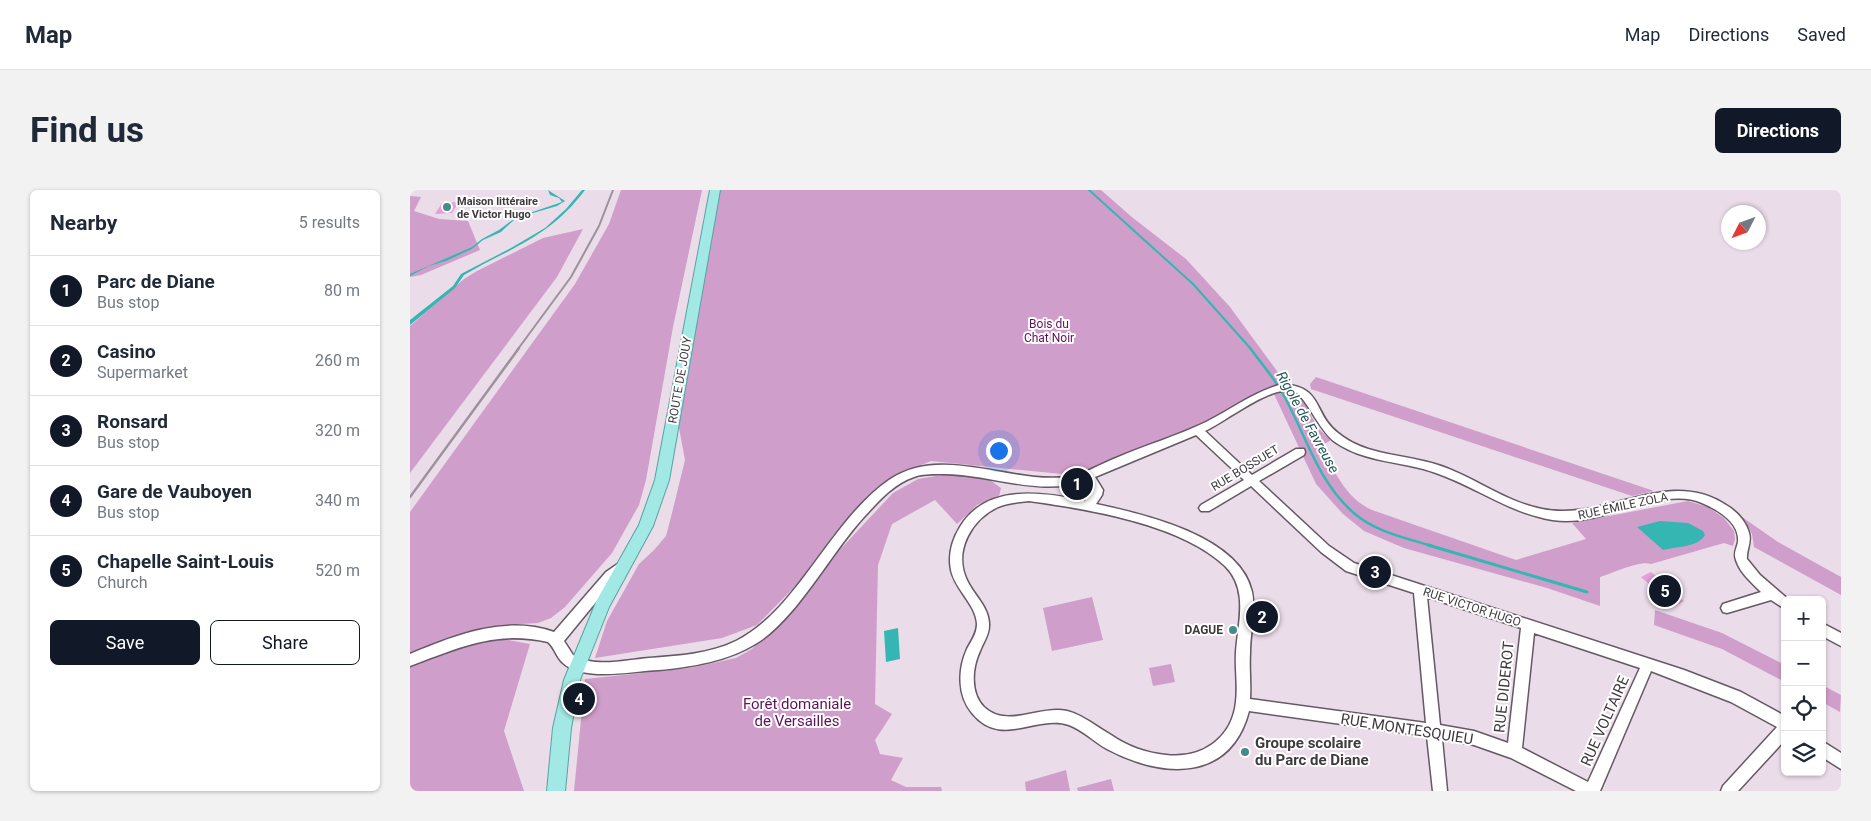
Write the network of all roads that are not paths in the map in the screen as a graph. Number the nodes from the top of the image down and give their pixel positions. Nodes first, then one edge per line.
1 (715, 190) edge
2 (1197, 430) junction
3 (1300, 452) dead end
4 (1088, 476) junction
5 (1250, 480) junction
6 (1088, 505) junction
7 (1205, 508) dead end
8 (625, 563) junction
9 (1420, 590) junction
10 (1772, 594) junction
11 (1781, 601) edge
12 (1727, 608) dead end
13 (1528, 625) junction
14 (1826, 631) edge
15 (556, 640) junction
16 (1841, 640) edge
17 (410, 660) edge
18 (578, 663) junction
19 (1648, 664) junction
20 (1243, 704) junction
21 (1781, 722) edge
22 (1434, 730) junction
23 (1783, 731) edge
24 (1826, 751) edge
25 (1514, 752) junction
26 (1841, 762) edge
27 (556, 791) edge
28 (1440, 791) edge
29 (1591, 791) edge
30 (1728, 791) edge

1 - 8 main road, ROUTE DE JOUY
2 - 4 street
2 - 5 street, RUE VICTOR HUGO
2 - 10 street, RUE ÉMILE ZOLA
3 - 5 street, RUE BOSSUET
4 - 6 street
4 - 18 street
5 - 7 street, RUE BOSSUET
5 - 9 street, RUE VICTOR HUGO
6 - 20 street
6 - 20 street
8 - 15 street, ROUTE DE JOUY
8 - 18 main road, ROUTE DE JOUY
9 - 13 street, RUE VICTOR HUGO
9 - 22 street
10 - 11 street, RUE ÉMILE ZOLA
10 - 12 street
13 - 19 street, RUE VICTOR HUGO
13 - 25 street, RUE DIDEROT
14 - 16 street
15 - 17 street
15 - 18 street
18 - 27 main road, ROUTE DE JOUY
19 - 21 street, RUE VICTOR HUGO
19 - 29 street, RUE VOLTAIRE
20 - 22 street, RUE MONTESQUIEU
22 - 25 street, RUE MONTESQUIEU
22 - 28 street
23 - 30 street
24 - 26 street
25 - 29 street, RUE MONTESQUIEU

